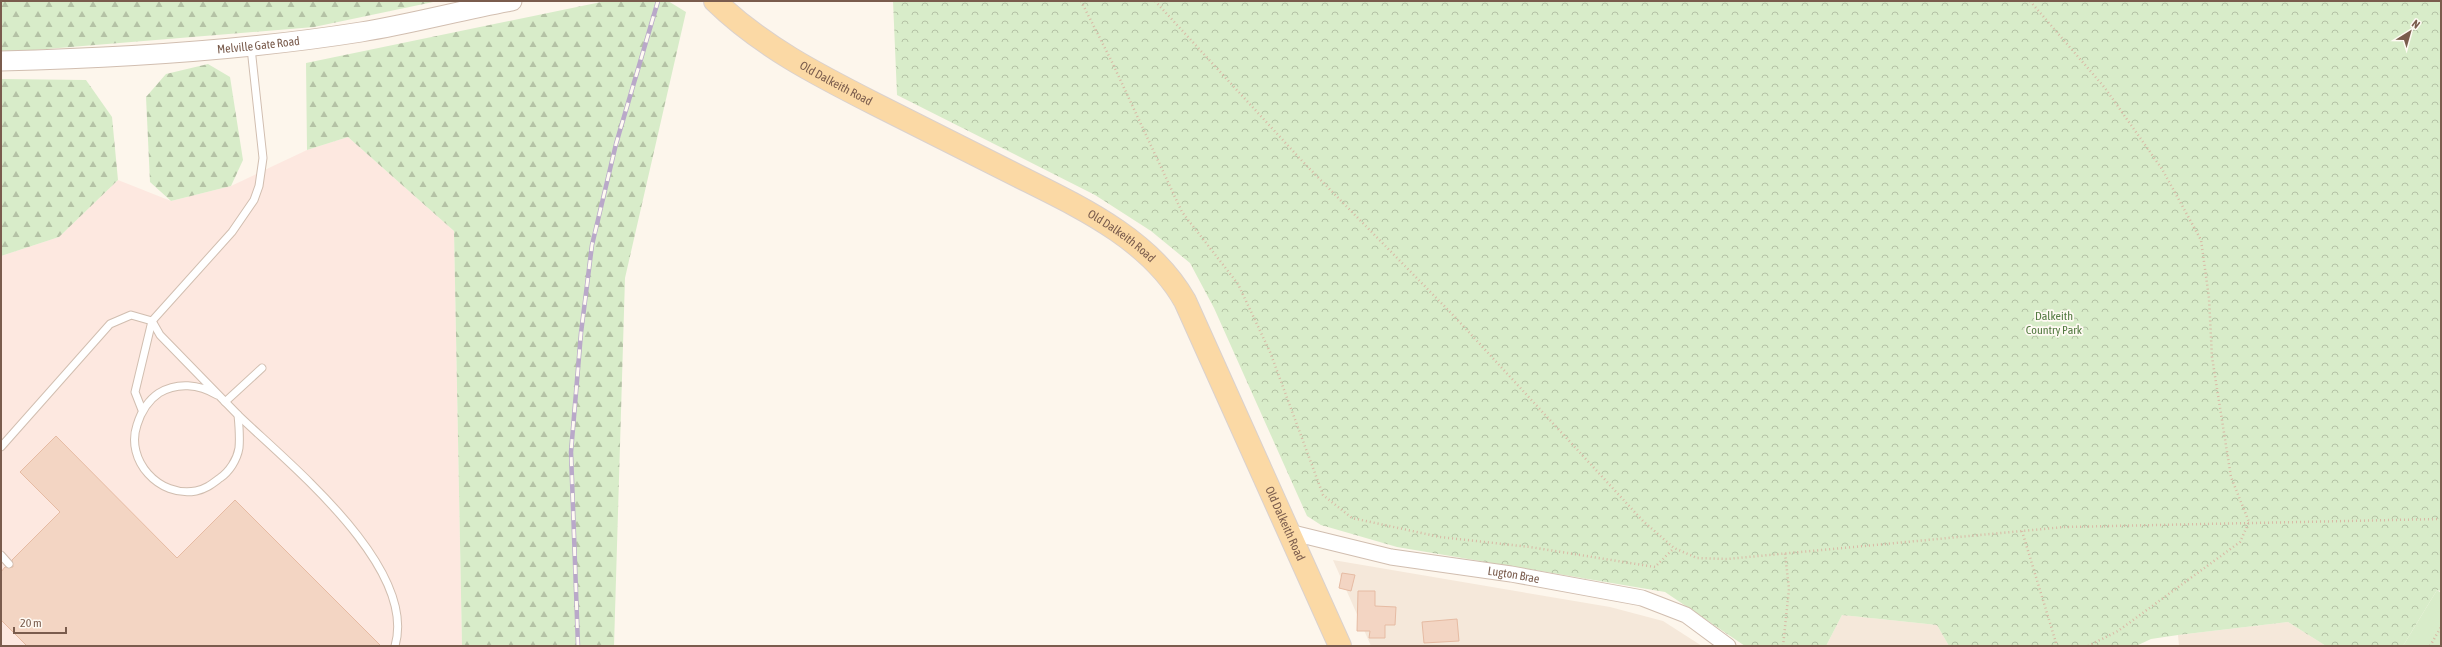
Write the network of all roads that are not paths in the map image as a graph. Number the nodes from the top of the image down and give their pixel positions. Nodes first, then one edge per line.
1 (512, 1) edge
2 (715, 1) edge
3 (251, 45) junction
4 (1, 61) edge
5 (152, 321) junction
6 (262, 368) dead end
7 (217, 395) junction
8 (225, 402) junction
9 (142, 410) junction
10 (238, 415) junction
11 (1, 447) edge
12 (1289, 532) junction
13 (1, 555) edge
14 (9, 564) dead end
15 (395, 646) edge
16 (1340, 646) edge
17 (1728, 646) edge

1 - 3 street, Melville Gate Road
2 - 12 main road, Old Dalkeith Road
3 - 4 street, Melville Gate Road
3 - 5 lane
5 - 7 lane
5 - 9 lane
5 - 11 lane
6 - 8 lane
7 - 8 lane
7 - 9 lane
8 - 10 lane
9 - 10 lane
10 - 15 lane
12 - 16 main road, Old Dalkeith Road
12 - 17 street, Lugton Brae
13 - 14 lane

